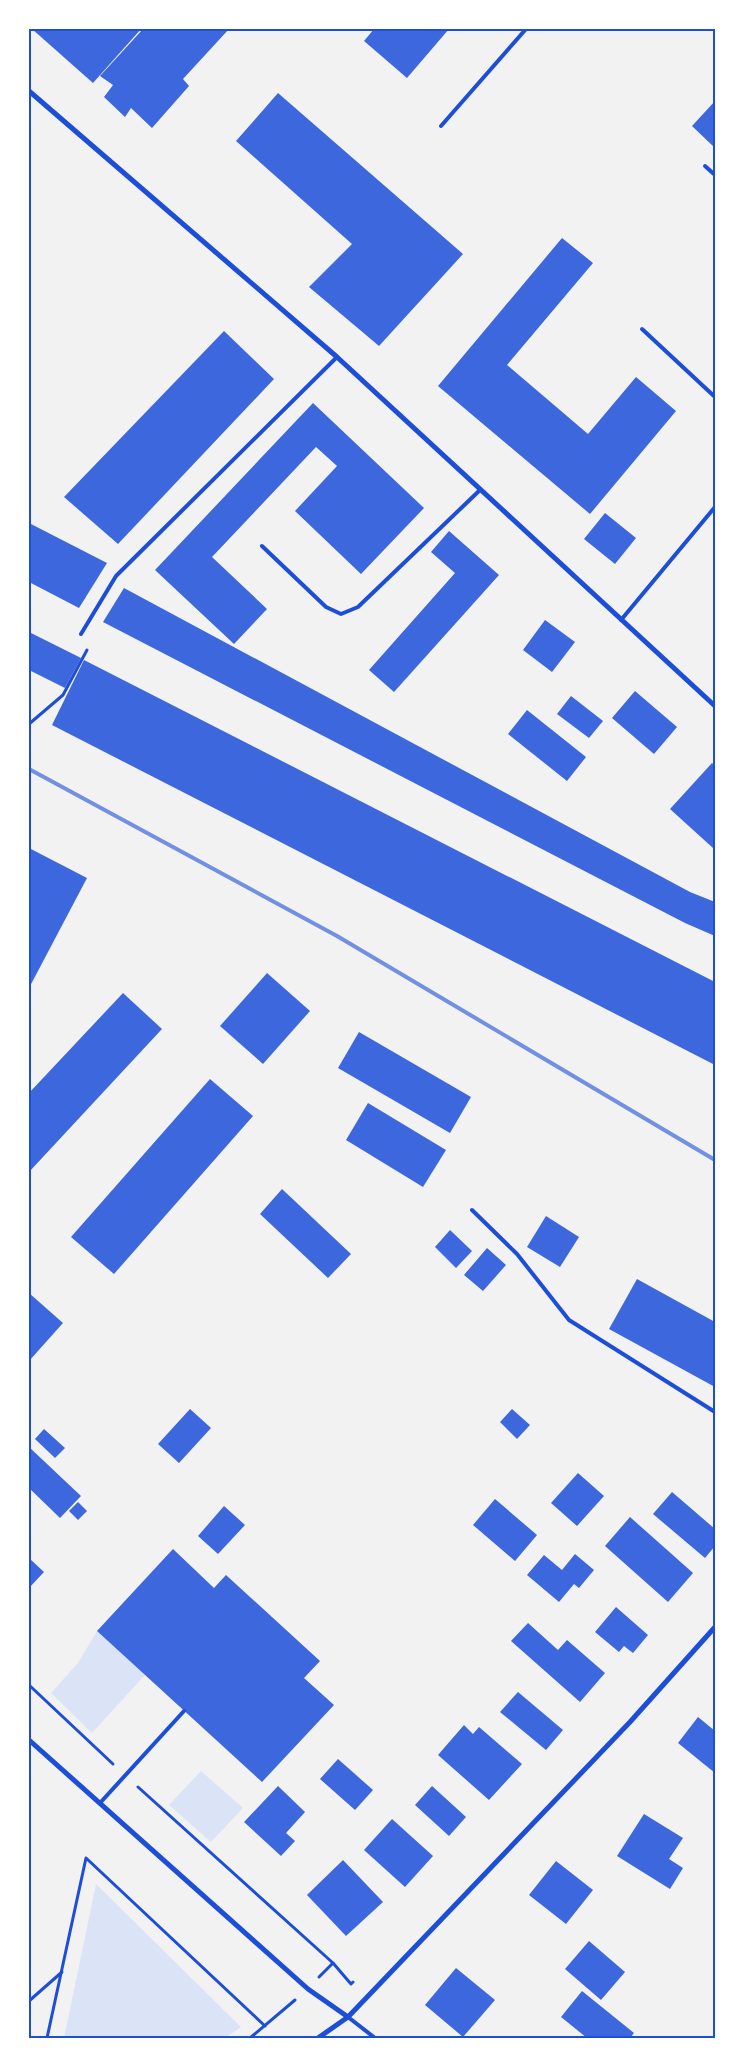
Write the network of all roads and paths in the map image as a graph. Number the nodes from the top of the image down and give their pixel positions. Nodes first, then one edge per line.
1 (526, 29) edge
2 (29, 91) edge
3 (441, 126) dead end
4 (705, 166) dead end
5 (715, 175) edge
6 (642, 329) dead end
7 (337, 356) junction
8 (715, 396) edge
9 (480, 490) junction
10 (715, 507) edge
11 (262, 546) dead end
12 (621, 620) junction
13 (81, 634) dead end
14 (88, 648) dead end
15 (715, 706) edge
16 (29, 724) edge
17 (472, 1210) dead end
18 (715, 1412) edge
19 (715, 1627) edge
20 (29, 1685) edge
21 (184, 1711) dead end
22 (29, 1740) edge
23 (126, 1776) junction
24 (100, 1803) junction
25 (62, 1972) junction
26 (351, 1984) dead end
27 (29, 2001) edge
28 (348, 2017) junction
29 (47, 2038) edge
30 (250, 2038) edge
31 (318, 2038) edge
32 (375, 2038) edge

1 - 3 lane
2 - 7 street
4 - 5 lane
6 - 8 lane
7 - 9 street
7 - 13 lane
9 - 11 lane
9 - 12 street
10 - 12 lane
12 - 15 street
14 - 16 path
17 - 18 lane
19 - 28 street
20 - 23 path
21 - 23 lane
22 - 24 street
23 - 24 lane
23 - 26 path
24 - 28 street
25 - 27 path
25 - 29 path
25 - 30 path
28 - 31 street
28 - 32 lane

